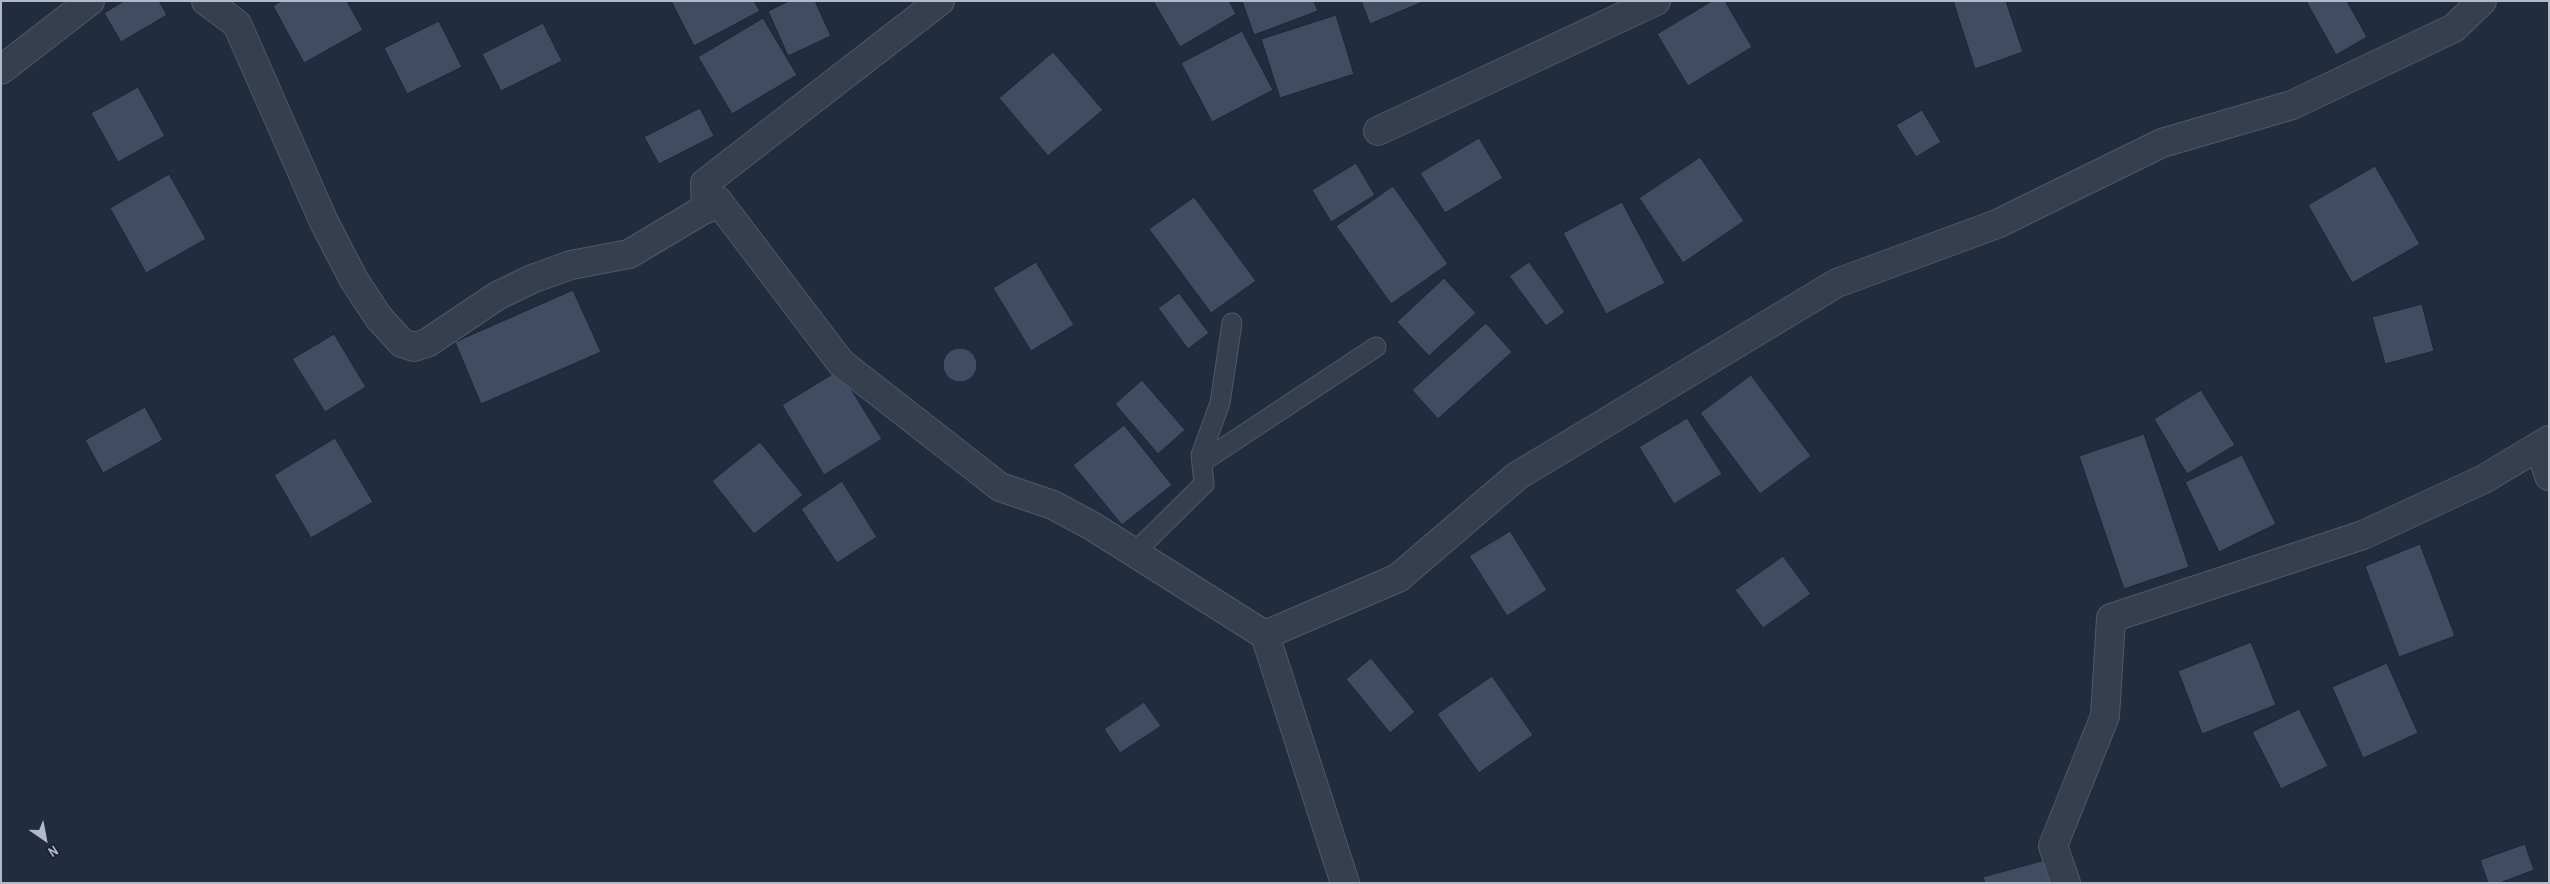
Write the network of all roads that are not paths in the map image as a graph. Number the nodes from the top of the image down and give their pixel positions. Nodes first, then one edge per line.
1 (90, 1) edge
2 (206, 1) edge
3 (940, 1) edge
4 (1656, 1) edge
5 (2482, 1) edge
6 (1, 70) edge
7 (1378, 131) dead end
8 (706, 209) junction
9 (1232, 323) dead end
10 (1376, 347) dead end
11 (2544, 443) edge
12 (1202, 462) junction
13 (2549, 476) edge
14 (1135, 552) junction
15 (1265, 635) junction
16 (1345, 883) edge
17 (2066, 883) edge

1 - 6 street
2 - 8 street
3 - 8 street
4 - 7 street
5 - 15 street
8 - 14 street
9 - 12 lane
10 - 12 lane
11 - 13 street
11 - 17 street
12 - 14 lane
14 - 15 street
15 - 16 street

